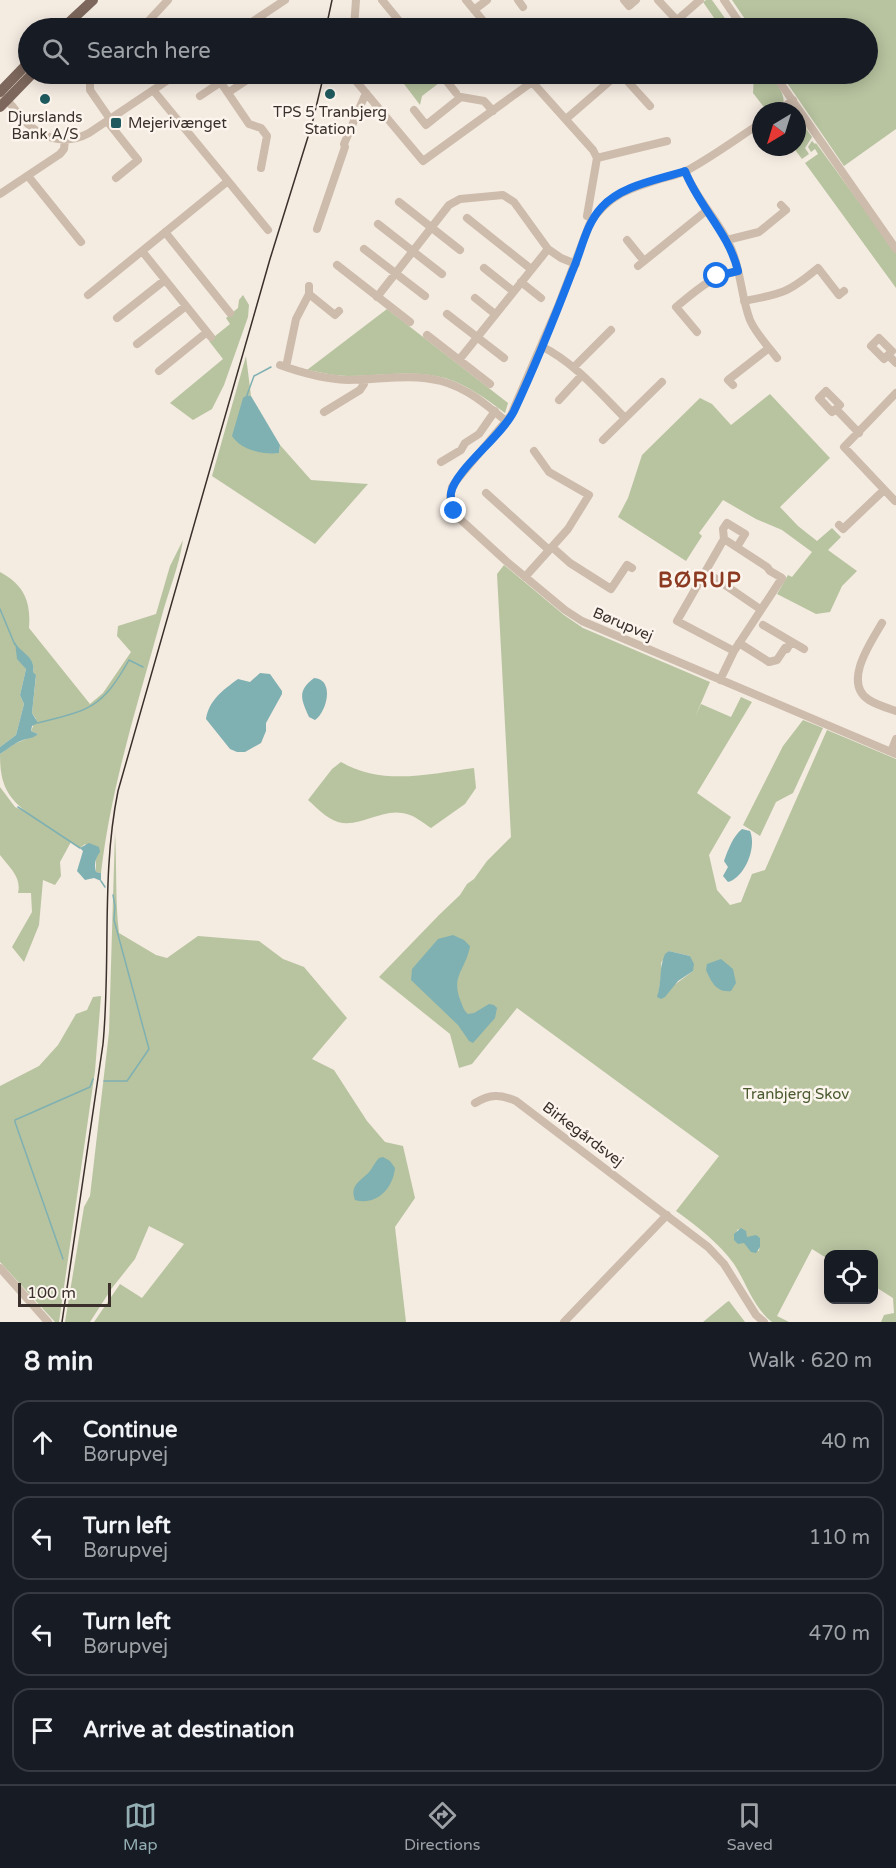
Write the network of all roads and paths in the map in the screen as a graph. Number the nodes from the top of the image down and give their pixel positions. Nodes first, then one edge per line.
1 (93, 0) edge
2 (99, 0) edge
3 (168, 0) edge
4 (285, 0) edge
5 (356, 0) edge
6 (382, 0) edge
7 (466, 0) edge
8 (487, 0) edge
9 (624, 0) edge
10 (636, 0) edge
11 (658, 0) edge
12 (700, 0) edge
13 (724, 0) edge
14 (474, 10) junction
15 (74, 18) edge
16 (83, 18) edge
17 (151, 18) edge
18 (258, 18) edge
19 (355, 18) edge
20 (397, 18) edge
21 (481, 18) edge
22 (674, 18) edge
23 (680, 18) edge
24 (736, 18) edge
25 (18, 77) edge
26 (20, 84) edge
27 (90, 84) edge
28 (162, 84) edge
29 (218, 84) edge
30 (223, 84) edge
31 (241, 84) edge
32 (358, 84) edge
33 (449, 84) edge
34 (528, 84) edge
35 (535, 84) edge
36 (607, 84) edge
37 (629, 84) edge
38 (781, 84) edge
39 (153, 90) junction
40 (229, 92) junction
41 (366, 93) junction
42 (456, 93) dead end
43 (200, 96) dead end
44 (2, 99) edge
45 (793, 100) junction
46 (790, 102) edge
47 (650, 106) dead end
48 (414, 110) dead end
49 (493, 111) junction
50 (566, 119) junction
51 (109, 120) junction
52 (752, 129) edge
53 (65, 140) junction
54 (667, 141) dead end
55 (597, 158) junction
56 (261, 168) dead end
57 (685, 171) junction
58 (28, 176) junction
59 (116, 178) dead end
60 (228, 181) junction
61 (0, 194) edge
62 (399, 202) dead end
63 (781, 205) dead end
64 (706, 211) junction
65 (587, 216) dead end
66 (467, 218) dead end
67 (378, 224) dead end
68 (431, 227) junction
69 (317, 229) dead end
70 (268, 230) dead end
71 (165, 232) junction
72 (627, 240) dead end
73 (727, 240) junction
74 (81, 242) dead end
75 (364, 249) dead end
76 (548, 249) junction
77 (896, 249) edge
78 (460, 250) dead end
79 (142, 251) junction
80 (413, 251) junction
81 (576, 264) junction
82 (337, 265) dead end
83 (484, 268) dead end
84 (531, 268) junction
85 (738, 271) junction
86 (396, 273) junction
87 (442, 274) dead end
88 (165, 280) junction
89 (520, 282) junction
90 (513, 291) junction
91 (844, 291) dead end
92 (88, 295) dead end
93 (425, 296) dead end
94 (377, 297) junction
95 (475, 298) dead end
96 (541, 298) dead end
97 (744, 301) junction
98 (186, 306) junction
99 (339, 311) dead end
100 (230, 313) dead end
101 (447, 314) dead end
102 (495, 314) junction
103 (117, 318) dead end
104 (410, 322) dead end
105 (611, 330) dead end
106 (697, 332) dead end
107 (427, 335) dead end
108 (477, 337) junction
109 (137, 344) dead end
110 (541, 346) junction
111 (769, 348) junction
112 (888, 355) dead end
113 (504, 358) dead end
114 (777, 358) dead end
115 (459, 360) junction
116 (896, 363) edge
117 (574, 367) junction
118 (159, 371) dead end
119 (582, 375) junction
120 (364, 379) junction
121 (662, 382) dead end
122 (490, 384) dead end
123 (733, 385) dead end
124 (896, 393) edge
125 (558, 400) dead end
126 (836, 409) dead end
127 (495, 411) junction
128 (324, 412) dead end
129 (625, 418) junction
130 (507, 422) junction
131 (859, 433) junction
132 (603, 440) dead end
133 (534, 451) dead end
134 (441, 462) dead end
135 (884, 489) junction
136 (486, 494) dead end
137 (895, 501) edge
138 (839, 525) dead end
139 (723, 539) junction
140 (737, 547) junction
141 (551, 549) junction
142 (632, 568) dead end
143 (706, 573) junction
144 (525, 577) junction
145 (760, 609) junction
146 (882, 623) dead end
147 (763, 625) dead end
148 (791, 642) junction
149 (739, 643) junction
150 (804, 649) dead end
151 (734, 651) junction
152 (720, 680) junction
153 (896, 711) edge
154 (896, 739) edge
155 (893, 753) edge
156 (475, 1103) dead end
157 (668, 1215) junction
158 (0, 1268) edge
159 (45, 1322) edge
160 (564, 1322) edge
161 (764, 1322) edge

1 - 15 main road
2 - 16 main road
3 - 17 street
4 - 18 street
5 - 19 street
6 - 20 street
7 - 14 street
8 - 14 street
9 - 10 street
11 - 22 street
12 - 23 street
13 - 24 street
14 - 21 street
25 - 44 main road
26 - 44 main road
27 - 51 street
28 - 39 street
29 - 43 street
30 - 40 street
31 - 40 street
32 - 41 street
33 - 42 street
34 - 49 street
35 - 50 street
36 - 50 street
37 - 47 street
38 - 45 street
39 - 51 street
39 - 60 street
40 - 56 street
41 - 49 street
41 - 69 street
44 - 53 street
45 - 46 street
45 - 77 street
48 - 49 street
50 - 55 street
51 - 53 street
51 - 59 street
52 - 57 street, Børupvej
53 - 58 street
54 - 55 street
55 - 65 street
57 - 64 street
57 - 81 street, Børupvej
58 - 61 street
58 - 74 street
60 - 70 street
60 - 71 street
62 - 68 street
63 - 73 street
64 - 72 street
64 - 73 street
66 - 84 street
67 - 80 street
68 - 76 street
68 - 78 street
68 - 80 street
71 - 79 street
71 - 100 street
73 - 85 street
75 - 86 street
76 - 81 street
76 - 84 street
79 - 88 street
79 - 92 street
80 - 86 street
80 - 87 street
81 - 110 street, Børupvej
82 - 94 street
83 - 90 street
84 - 89 street
85 - 97 street
85 - 106 street
86 - 93 street
86 - 94 street
88 - 98 street
88 - 103 street
89 - 90 street
89 - 96 street
90 - 102 street
91 - 97 street
94 - 104 street
95 - 102 street
97 - 111 street
98 - 109 street
98 - 118 street
99 - 120 street
101 - 108 street
102 - 108 street
105 - 117 street
107 - 115 street
108 - 113 street
108 - 115 street
110 - 117 street
110 - 130 street, Børupvej
111 - 114 street
111 - 123 street
112 - 116 street
115 - 122 street
117 - 119 street
119 - 125 street
119 - 129 street
120 - 127 street
120 - 128 street
121 - 129 street
124 - 131 street
126 - 131 street
127 - 130 street
127 - 134 street
129 - 132 street
130 - 144 street, Børupvej
131 - 135 street
133 - 141 street
135 - 137 street
135 - 138 street
136 - 141 street, Børupvej
139 - 140 street
139 - 140 street, Børupvej
139 - 143 street, Børupvej
140 - 145 street
141 - 142 street, Børupvej
141 - 144 street
143 - 145 street
143 - 151 street, Børupvej
144 - 152 street, Børupvej
145 - 149 street
146 - 153 street
147 - 148 street
148 - 149 street
148 - 150 street
149 - 151 street
151 - 152 street
152 - 155 street, Børupvej
154 - 155 street, Børupvej
156 - 157 street, Birkegårdsvej
157 - 160 street
157 - 161 street, Birkegårdsvej
158 - 159 street

